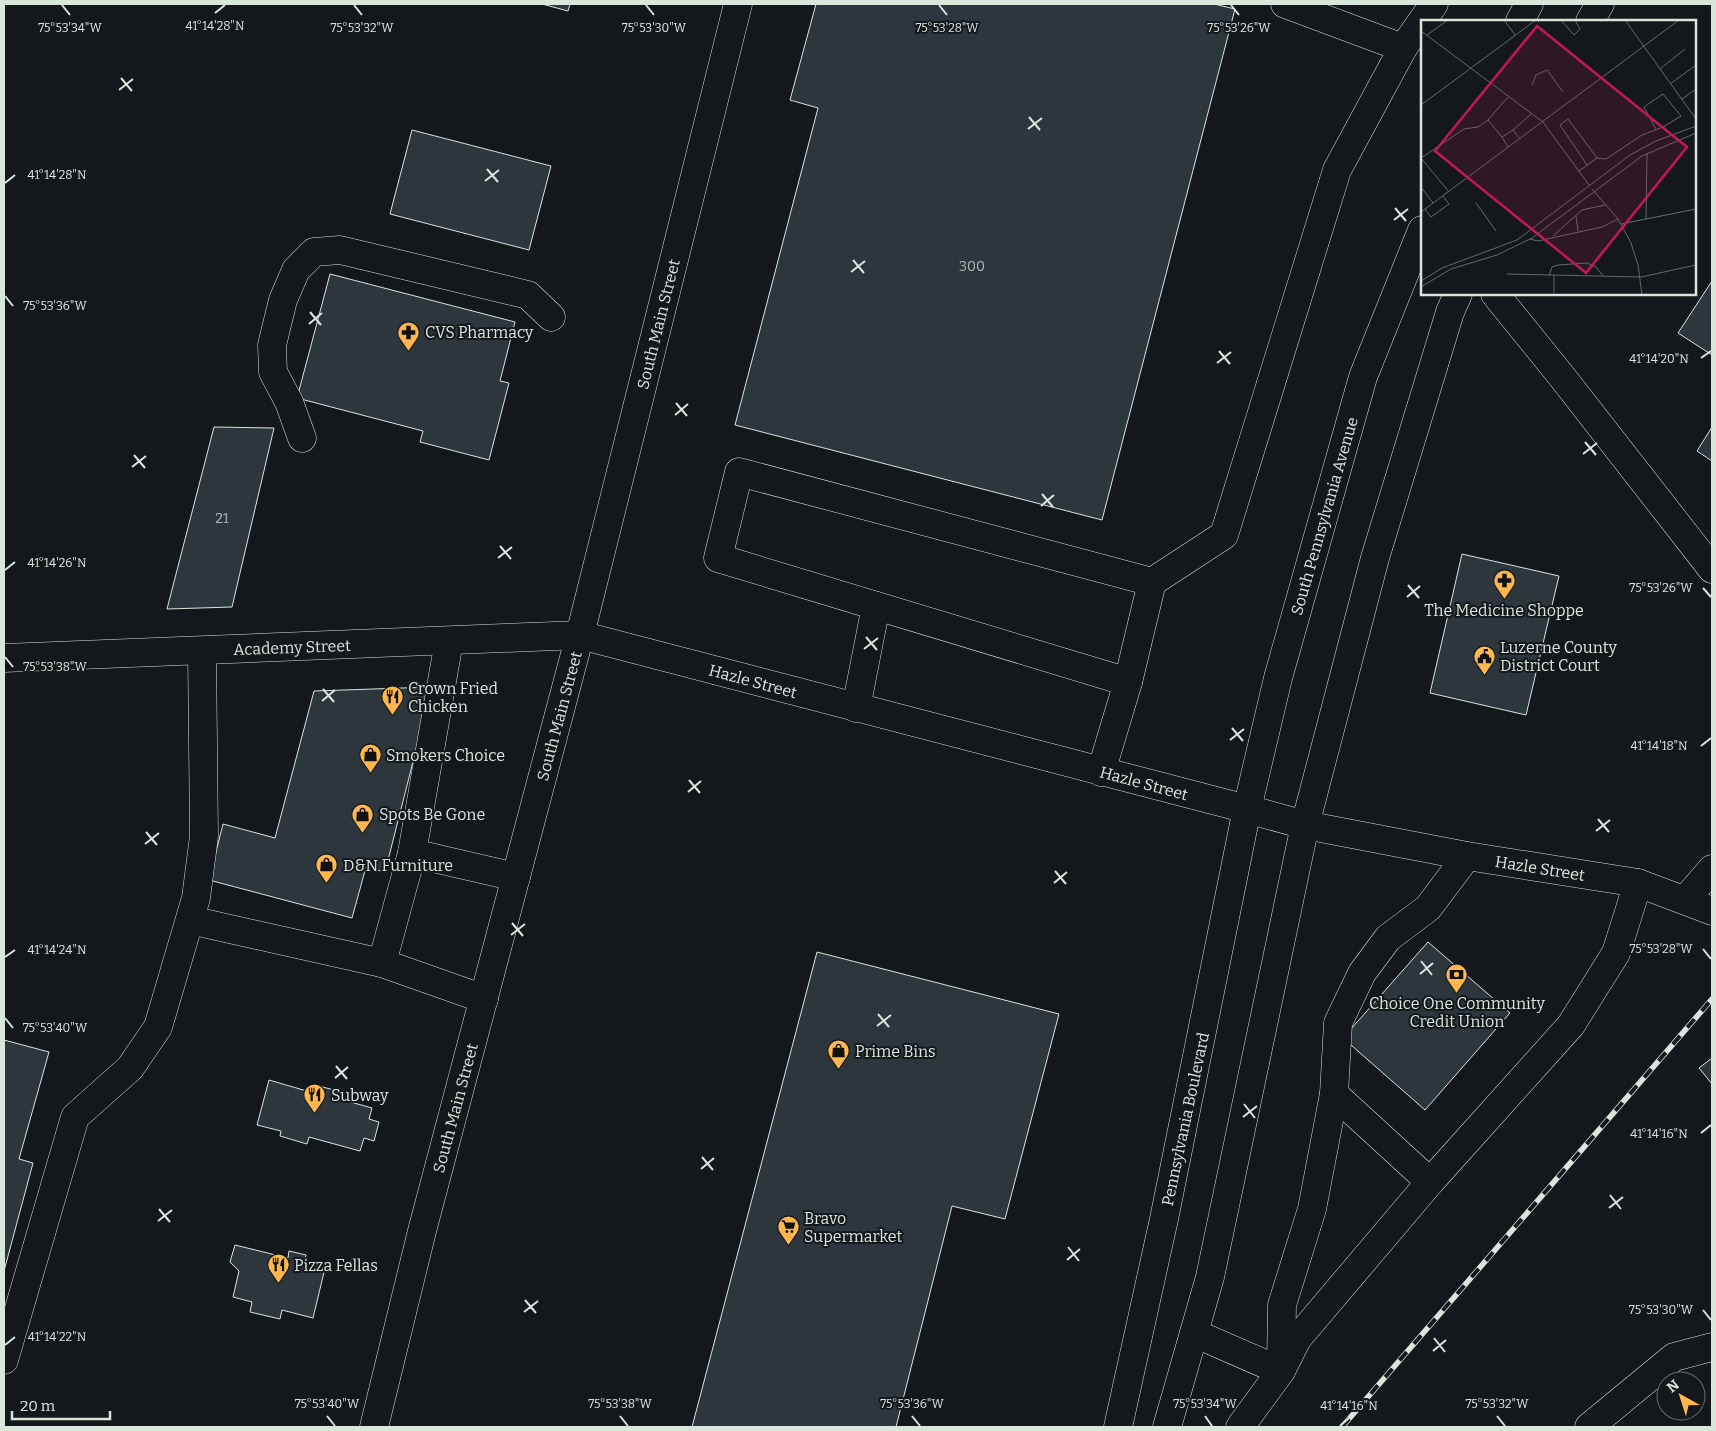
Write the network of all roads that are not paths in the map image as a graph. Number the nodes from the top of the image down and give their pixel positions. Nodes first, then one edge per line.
1 (738, 4) edge
2 (1285, 4) edge
3 (1434, 4) edge
4 (1529, 4) edge
5 (1600, 4) edge
6 (1423, 20) edge
7 (1521, 20) edge
8 (1591, 20) edge
9 (1421, 22) edge
10 (1403, 48) junction
11 (1421, 232) edge
12 (1458, 295) edge
13 (1496, 295) edge
14 (550, 317) dead end
15 (302, 438) dead end
16 (1712, 570) edge
17 (1152, 582) junction
18 (876, 606) junction
19 (580, 635) junction
20 (449, 640) junction
21 (202, 651) junction
22 (4, 658) edge
23 (1128, 682) junction
24 (856, 708) junction
25 (1101, 772) junction
26 (1247, 810) junction
27 (1305, 824) junction
28 (412, 853) junction
29 (1468, 856) junction
30 (1712, 869) edge
31 (516, 877) junction
32 (1638, 883) junction
33 (1684, 900) junction
34 (1712, 911) edge
35 (190, 920) junction
36 (382, 963) junction
37 (484, 999) junction
38 (1334, 1094) junction
39 (1430, 1182) junction
40 (1194, 1333) junction
41 (1712, 1347) edge
42 (4, 1360) edge
43 (1280, 1370) junction
44 (374, 1427) edge
45 (1118, 1427) edge
46 (1167, 1427) edge
47 (1240, 1427) edge
48 (1588, 1427) edge

1 - 19 main road, South Main Street
2 - 10 main road
3 - 6 main road
4 - 7 main road
5 - 8 main road
9 - 10 main road
10 - 17 main road
11 - 26 main road, South Pennsylvania Avenue
12 - 27 main road
13 - 16 main road
14 - 15 main road
17 - 18 main road
17 - 23 main road
18 - 23 main road
18 - 24 main road
19 - 20 main road, Academy Street
19 - 24 main road, Hazle Street
19 - 31 main road, South Main Street
20 - 21 main road, Academy Street
20 - 28 main road
21 - 22 main road, Academy Street
21 - 35 main road
23 - 25 main road
24 - 25 main road, Hazle Street
25 - 26 main road, Hazle Street
26 - 27 main road, Hazle Street
26 - 45 main road, Pennsylvania Boulevard
27 - 29 main road, Hazle Street
27 - 40 main road
28 - 31 main road
28 - 36 main road
29 - 32 main road, Hazle Street
29 - 38 main road
30 - 33 main road
31 - 37 main road, South Main Street
32 - 33 main road, Hazle Street
32 - 39 main road
33 - 34 main road, Hazle Street
35 - 36 main road
35 - 42 main road
36 - 37 main road
37 - 44 main road, South Main Street
38 - 39 main road
38 - 43 main road
39 - 43 main road
40 - 43 main road
40 - 46 main road
41 - 48 main road
43 - 47 main road

